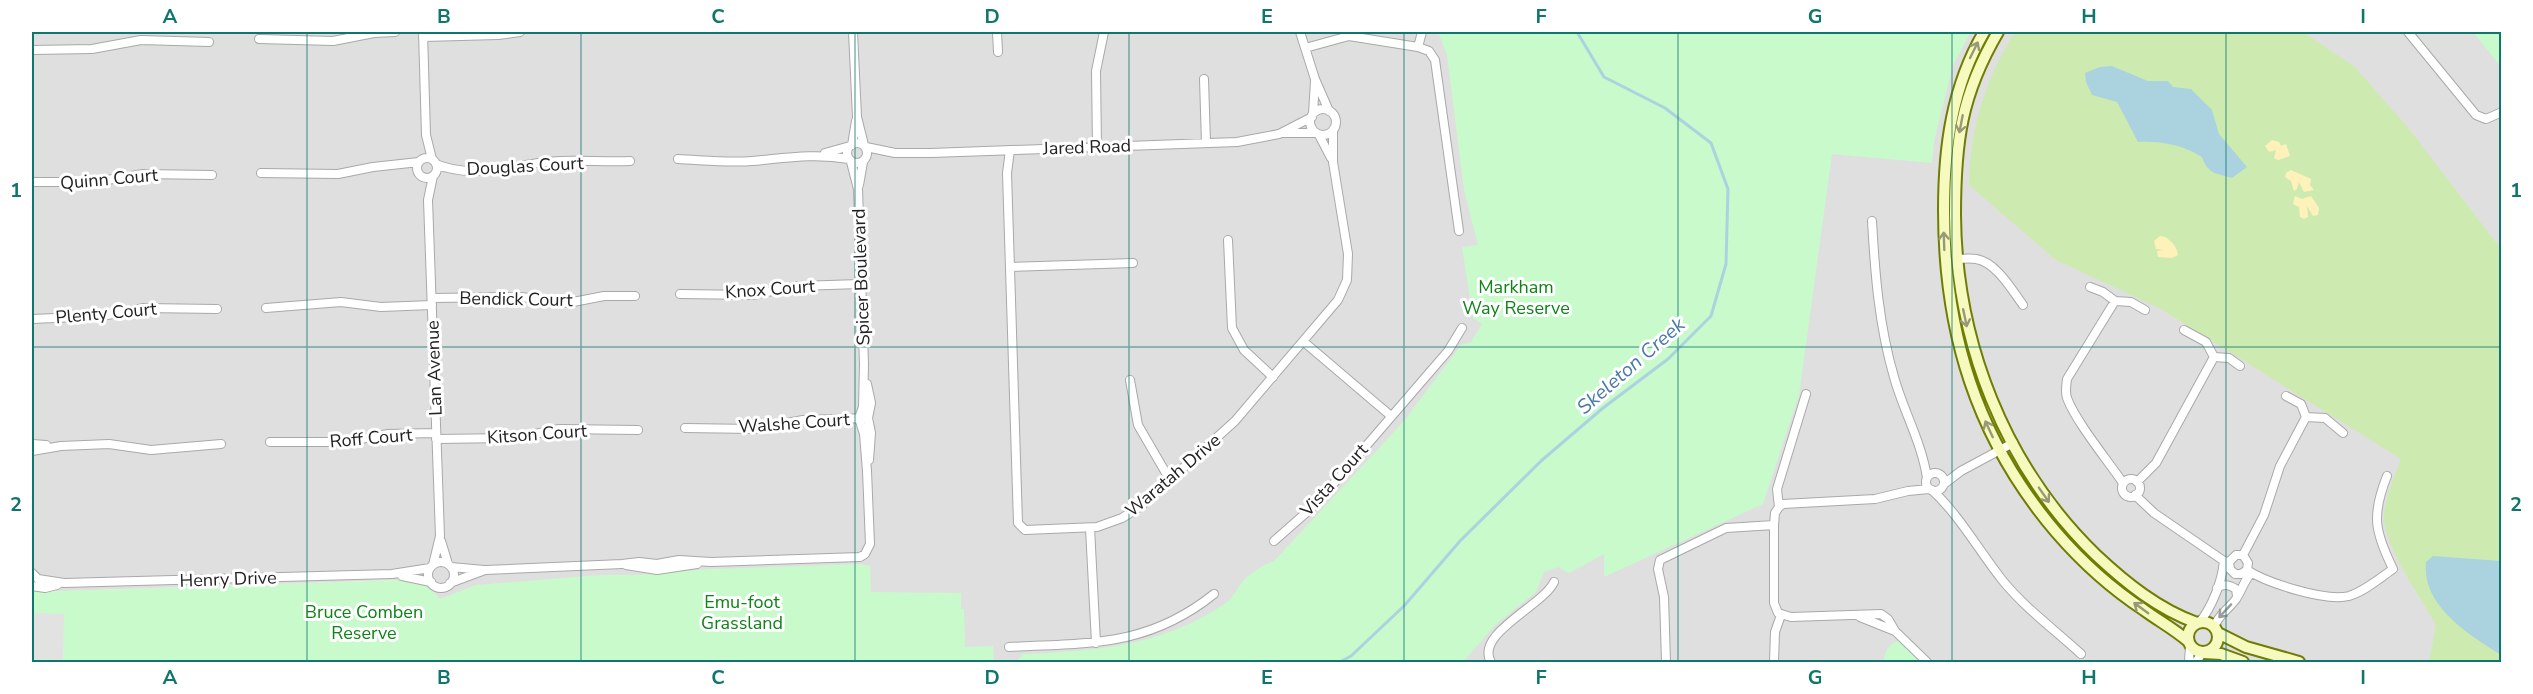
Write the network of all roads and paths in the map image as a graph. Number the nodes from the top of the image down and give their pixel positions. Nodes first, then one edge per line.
1 (395, 32) edge
2 (520, 32) edge
3 (853, 32) edge
4 (997, 32) edge
5 (1104, 32) edge
6 (1300, 32) edge
7 (1422, 32) edge
8 (1984, 32) edge
9 (1998, 32) edge
10 (2408, 32) edge
11 (423, 34) edge
12 (259, 39) dead end
13 (209, 42) dead end
14 (1418, 47) junction
15 (1305, 48) junction
16 (32, 50) edge
17 (998, 52) dead end
18 (1204, 79) dead end
19 (1315, 80) junction
20 (1329, 111) junction
21 (2502, 112) edge
22 (1312, 116) junction
23 (857, 117) junction
24 (1333, 130) junction
25 (1279, 134) junction
26 (1317, 134) junction
27 (426, 135) junction
28 (1206, 143) junction
29 (851, 145) junction
30 (865, 146) junction
31 (1097, 147) junction
32 (1006, 150) junction
33 (895, 153) junction
34 (820, 154) junction
35 (678, 159) dead end
36 (420, 161) junction
37 (434, 161) junction
38 (630, 161) dead end
39 (850, 161) junction
40 (864, 161) junction
41 (1333, 162) junction
42 (397, 165) junction
43 (457, 170) junction
44 (261, 174) dead end
45 (212, 175) dead end
46 (420, 175) junction
47 (434, 175) junction
48 (32, 184) edge
49 (858, 189) junction
50 (428, 200) junction
51 (1872, 221) dead end
52 (1459, 231) dead end
53 (1228, 240) dead end
54 (1957, 259) junction
55 (1133, 263) dead end
56 (1010, 267) junction
57 (860, 284) junction
58 (2090, 287) dead end
59 (680, 294) dead end
60 (635, 296) dead end
61 (2115, 301) junction
62 (432, 302) junction
63 (2023, 305) dead end
64 (266, 308) dead end
65 (217, 309) dead end
66 (2145, 310) dead end
67 (32, 319) edge
68 (1462, 328) dead end
69 (2184, 330) dead end
70 (1304, 342) junction
71 (2214, 357) junction
72 (2240, 366) dead end
73 (1273, 377) junction
74 (1130, 380) dead end
75 (1806, 394) dead end
76 (2286, 396) dead end
77 (1391, 417) junction
78 (2306, 417) junction
79 (863, 418) junction
80 (685, 428) dead end
81 (638, 430) dead end
82 (2343, 434) dead end
83 (436, 436) junction
84 (270, 442) dead end
85 (2013, 443) junction
86 (32, 444) edge
87 (221, 444) dead end
88 (51, 446) junction
89 (32, 451) edge
90 (2000, 451) junction
91 (1923, 459) junction
92 (1961, 471) junction
93 (1938, 473) junction
94 (2387, 476) dead end
95 (1926, 479) junction
96 (1170, 480) junction
97 (2137, 482) junction
98 (2123, 483) junction
99 (1943, 485) junction
100 (1931, 490) junction
101 (1908, 491) junction
102 (2135, 495) junction
103 (1949, 505) junction
104 (1779, 507) junction
105 (1773, 525) junction
106 (1090, 528) junction
107 (440, 536) junction
108 (1274, 541) dead end
109 (2242, 555) junction
110 (2226, 562) junction
111 (432, 566) junction
112 (450, 566) junction
113 (485, 570) junction
114 (2249, 571) junction
115 (392, 574) junction
116 (33, 575) edge
117 (431, 582) junction
118 (1554, 582) dead end
119 (64, 584) junction
120 (450, 584) junction
121 (32, 586) edge
122 (2217, 588) junction
123 (1214, 594) dead end
124 (2237, 596) junction
125 (1781, 615) junction
126 (2198, 623) junction
127 (2216, 630) junction
128 (1095, 643) junction
129 (2189, 643) junction
130 (1009, 647) dead end
131 (2203, 653) junction
132 (2081, 654) dead end
133 (1489, 659) edge
134 (1666, 663) edge
135 (1774, 663) edge
136 (1927, 663) edge
137 (2189, 663) edge
138 (2196, 663) edge
139 (2243, 663) edge
140 (2299, 663) edge

1 - 12 street
2 - 11 street
3 - 23 street
4 - 17 street
5 - 31 street
6 - 15 street
7 - 14 street
90 -> 8 street
9 -> 54 street
10 - 21 street
11 - 27 street
13 - 16 street
14 - 15 street
14 - 52 street
15 - 19 street
18 - 28 street
19 - 20 street
19 - 22 street
20 - 22 street
20 - 24 street
22 - 25 street, Jared Road
22 - 26 street
23 - 29 street
23 - 30 street
24 - 26 street
24 - 41 street, Waratah Drive
25 - 26 street, Jared Road
25 - 28 street, Jared Road
26 - 41 street, Waratah Drive
27 - 36 street
27 - 37 street
28 - 31 street, Jared Road
29 - 30 street
29 - 34 street
29 - 39 street
30 - 33 street, Jared Road
30 - 40 street
31 - 32 street, Jared Road
32 - 33 street, Jared Road
32 - 56 street, Waratah Drive
33 - 40 street, Jared Road
34 - 35 street
34 - 39 street
36 - 37 street
36 - 42 street
36 - 46 street
37 - 43 street, Douglas Court
37 - 47 street
38 - 43 street, Douglas Court
39 - 40 street
39 - 49 street, Spicer Boulevard
40 - 49 street, Spicer Boulevard
41 - 70 street, Waratah Drive
42 - 44 street
42 - 46 street
43 - 47 street, Douglas Court
45 - 48 street, Quinn Court
46 - 47 street
46 - 50 street, Lan Avenue
47 - 50 street, Lan Avenue
49 - 57 street, Spicer Boulevard
50 - 62 street, Lan Avenue
51 - 91 street
53 - 73 street
54 - 63 street
54 -> 85 street
55 - 56 street
56 - 106 street, Waratah Drive
57 - 59 street, Knox Court
57 - 79 street, Spicer Boulevard
58 - 61 street
60 - 62 street, Bendick Court
61 - 66 street
61 - 98 street
62 - 64 street, Bendick Court
62 - 83 street, Lan Avenue
65 - 67 street, Plenty Court
68 - 77 street, Vista Court
69 - 71 street
70 - 73 street, Waratah Drive
70 - 77 street
71 - 72 street
71 - 97 street
73 - 96 street, Waratah Drive
74 - 96 street
75 - 104 street
76 - 78 street
77 - 108 street, Vista Court
78 - 82 street
78 - 109 street
79 - 80 street, Walshe Court
79 - 113 street, Spicer Boulevard
81 - 83 street, Kitson Court
83 - 84 street, Roff Court
83 - 107 street, Lan Avenue
85 - 90 street
85 -> 126 street
86 - 88 street
87 - 88 street
88 - 89 street
90 - 92 street
129 -> 90 street
91 - 93 street
91 - 95 street
92 - 93 street
92 - 99 street
93 - 95 street
93 - 99 street
94 - 114 street
95 - 100 street
95 - 101 street
96 - 106 street, Waratah Drive
97 - 98 street
97 - 102 street
98 - 102 street
99 - 100 street
99 - 103 street
100 - 101 street
100 - 103 street
101 - 104 street
102 - 110 street
103 - 132 street
104 - 105 street
105 - 125 street
105 - 134 street
106 - 128 street
107 - 111 street, Lan Avenue
107 - 112 street, Lan Avenue
109 - 110 street
109 - 114 street
110 - 114 street
110 - 122 street
111 - 112 street
111 - 115 street, Henry Drive
111 - 117 street
112 - 113 street
112 - 120 street
113 - 120 street
114 - 124 street
115 - 117 street, Henry Drive
115 - 119 street, Henry Drive
116 - 119 street, Henry Drive
117 - 120 street
118 - 133 street
119 - 121 street, Henry Drive
122 - 124 street
122 - 126 street
123 - 128 street
124 -> 127 street
125 - 135 street
125 - 136 street
126 - 127 street
126 - 129 street
127 - 131 street
127 - 140 street
128 - 130 street
129 - 131 street
129 - 137 street
131 - 138 street
131 - 139 street

